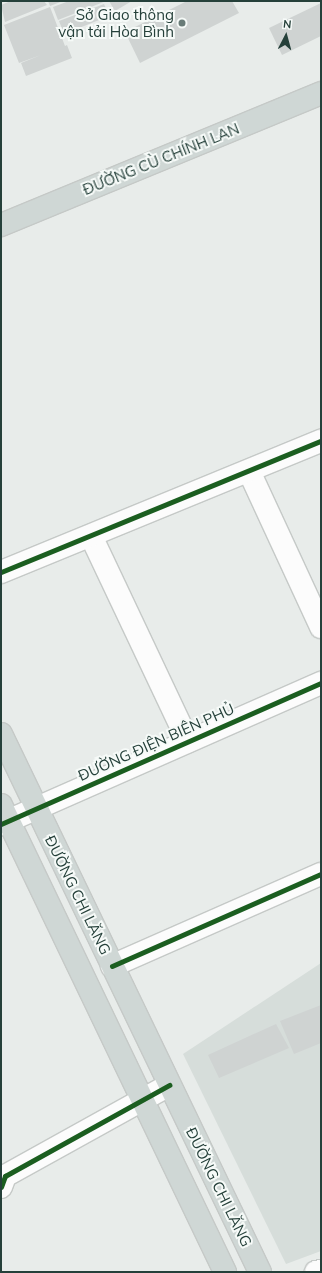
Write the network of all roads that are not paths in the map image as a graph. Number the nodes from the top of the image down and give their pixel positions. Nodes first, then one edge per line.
1 (321, 93) edge
2 (1, 225) edge
3 (321, 441) edge
4 (249, 471) junction
5 (91, 536) junction
6 (1, 572) edge
7 (321, 627) edge
8 (321, 683) edge
9 (1, 734) edge
10 (188, 741) junction
11 (36, 808) junction
12 (4, 817) edge
13 (321, 874) edge
14 (112, 966) junction
15 (169, 1085) junction
16 (142, 1099) junction
17 (2, 1177) edge
18 (321, 1271) edge
19 (225, 1272) edge
20 (260, 1272) edge
21 (316, 1272) edge

1 - 2 main road, ĐƯỜNG CÙ CHÍNH LAN
3 - 4 street
4 - 5 street
4 - 7 street
5 - 6 street
5 - 10 street
8 - 10 street, ĐƯỜNG ĐIỆN BIÊN PHỦ
9 - 11 main road, ĐƯỜNG CHI LĂNG
10 - 11 street, ĐƯỜNG ĐIỆN BIÊN PHỦ
11 - 12 street, ĐƯỜNG ĐIỆN BIÊN PHỦ
11 - 14 main road, ĐƯỜNG CHI LĂNG
12 - 16 main road, ĐƯỜNG CHI LĂNG
13 - 14 street
14 - 15 main road, ĐƯỜNG CHI LĂNG
15 - 16 street
15 - 20 main road, ĐƯỜNG CHI LĂNG
16 - 17 street
16 - 19 main road, ĐƯỜNG CHI LĂNG
18 - 21 street

